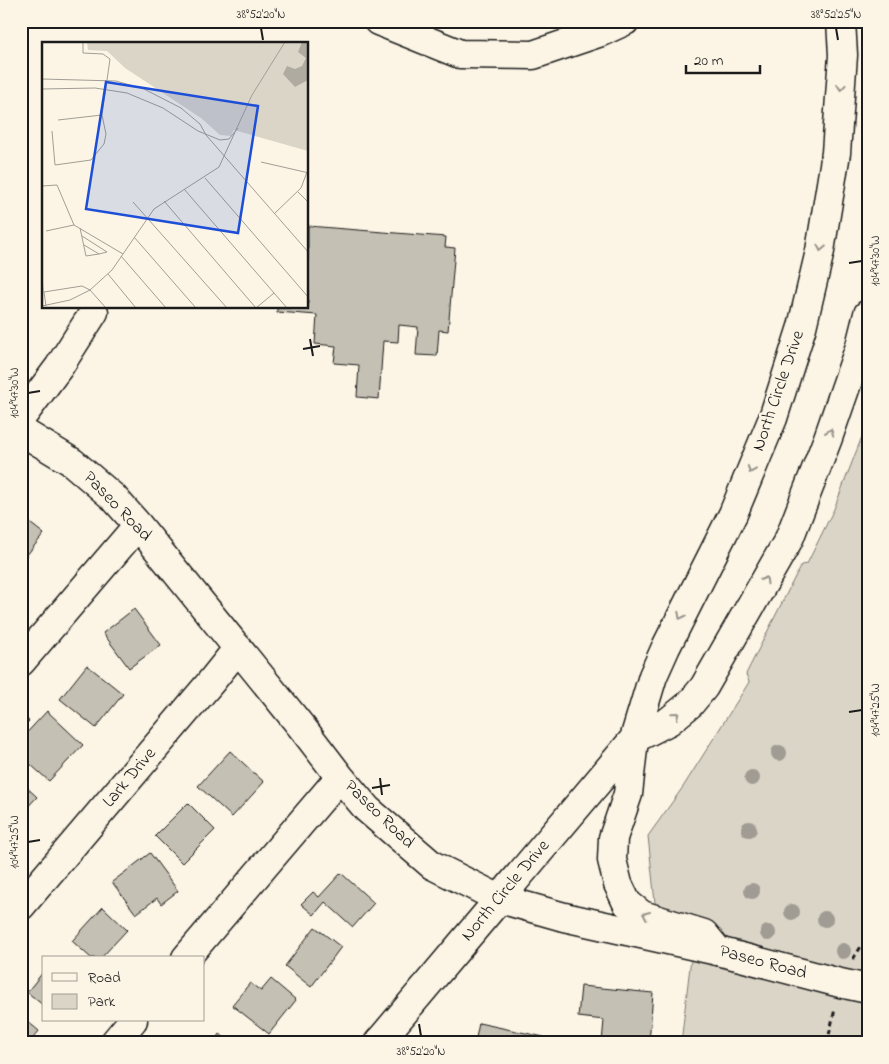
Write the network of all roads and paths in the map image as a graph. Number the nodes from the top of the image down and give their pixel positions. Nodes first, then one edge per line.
1 (378, 21) edge
2 (625, 21) edge
3 (841, 21) edge
4 (94, 312) dead end
5 (868, 314) edge
6 (21, 418) edge
7 (21, 431) edge
8 (138, 525) junction
9 (238, 648) junction
10 (21, 662) edge
11 (634, 739) junction
12 (340, 777) junction
13 (500, 899) junction
14 (21, 906) edge
15 (718, 951) junction
16 (188, 956) edge
17 (868, 989) edge
18 (131, 1022) edge
19 (114, 1043) edge
20 (378, 1043) edge

1 - 2 main road
3 -> 11 main road, North Circle Drive
4 - 6 main road
11 -> 5 main road, North Circle Drive
7 - 8 main road, Paseo Road
8 - 9 main road, Paseo Road
8 - 10 main road
9 - 12 main road, Paseo Road
9 - 14 main road, Lark Drive
11 - 13 main road, North Circle Drive
15 -> 11 main road
12 - 13 main road, Paseo Road
12 - 16 main road
13 - 15 main road, Paseo Road
13 - 20 main road, North Circle Drive
15 - 17 main road, Paseo Road
18 - 19 main road

